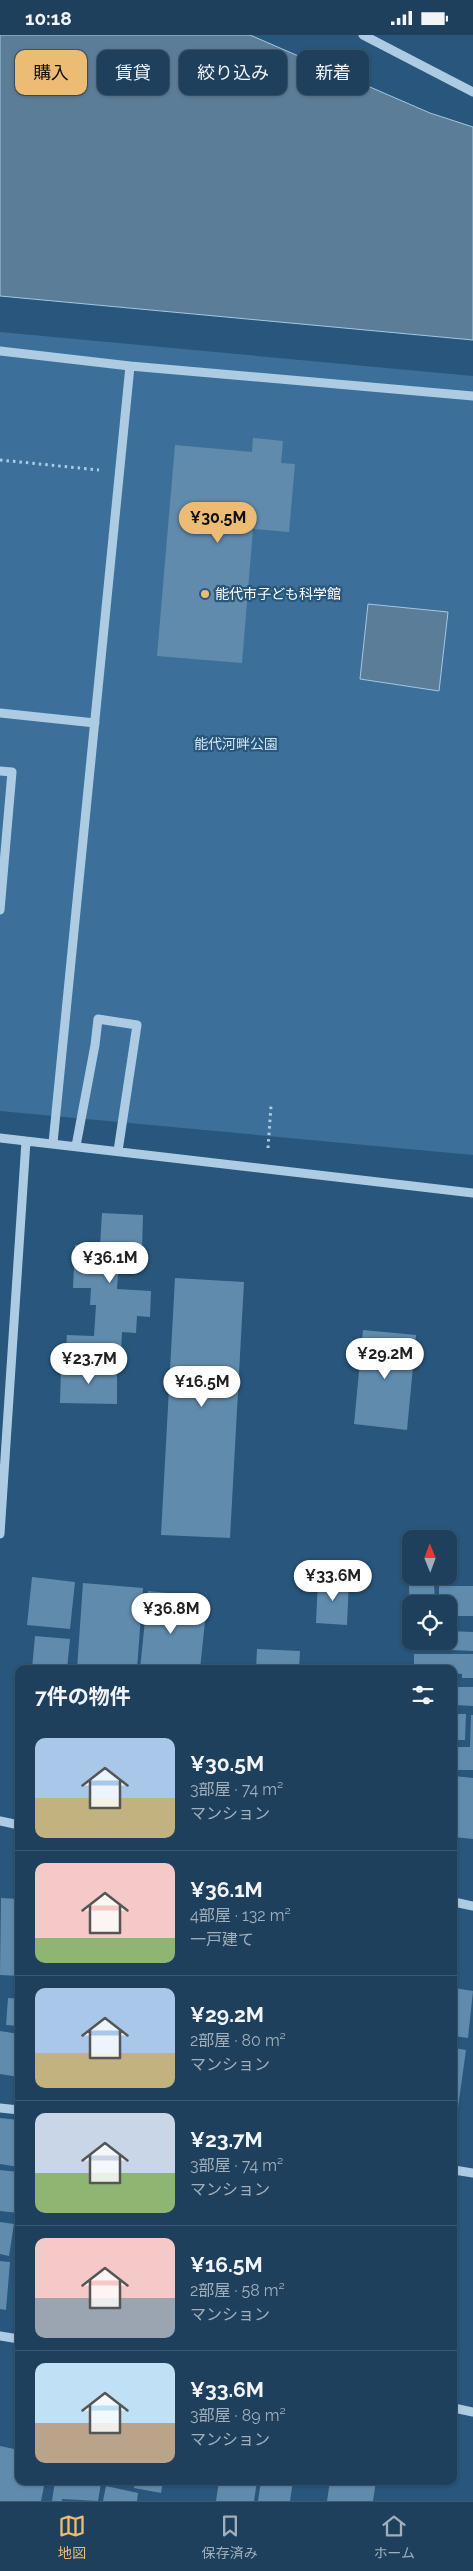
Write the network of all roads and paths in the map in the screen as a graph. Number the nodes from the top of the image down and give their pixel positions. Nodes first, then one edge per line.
1 (363, 35) edge
2 (473, 92) edge
3 (0, 351) edge
4 (130, 366) junction
5 (473, 396) edge
6 (0, 460) edge
7 (120, 472) junction
8 (0, 713) edge
9 (95, 723) junction
10 (0, 771) edge
11 (0, 910) edge
12 (271, 1106) dead end
13 (0, 1138) edge
14 (26, 1141) junction
15 (53, 1143) junction
16 (76, 1147) junction
17 (118, 1151) junction
18 (266, 1169) junction
19 (473, 1193) edge
20 (2, 1485) edge
21 (0, 1534) edge
22 (0, 1821) edge
23 (15, 1824) edge
24 (457, 1903) edge
25 (473, 1906) edge
26 (0, 2108) edge
27 (15, 2110) edge
28 (457, 2170) edge
29 (473, 2173) edge
30 (0, 2336) edge
31 (15, 2338) edge
32 (457, 2408) edge
33 (473, 2411) edge

1 - 2 street
3 - 4 street
4 - 5 street
4 - 7 street
6 - 7 path
7 - 9 street
8 - 9 street
9 - 15 street
10 - 11 street
12 - 18 path
13 - 14 street
14 - 15 street
14 - 20 street
15 - 16 street
16 - 17 street
16 - 17 street
17 - 18 street
18 - 19 street
20 - 21 street
22 - 23 street
24 - 25 street
26 - 27 street
28 - 29 street
30 - 31 street
32 - 33 street

